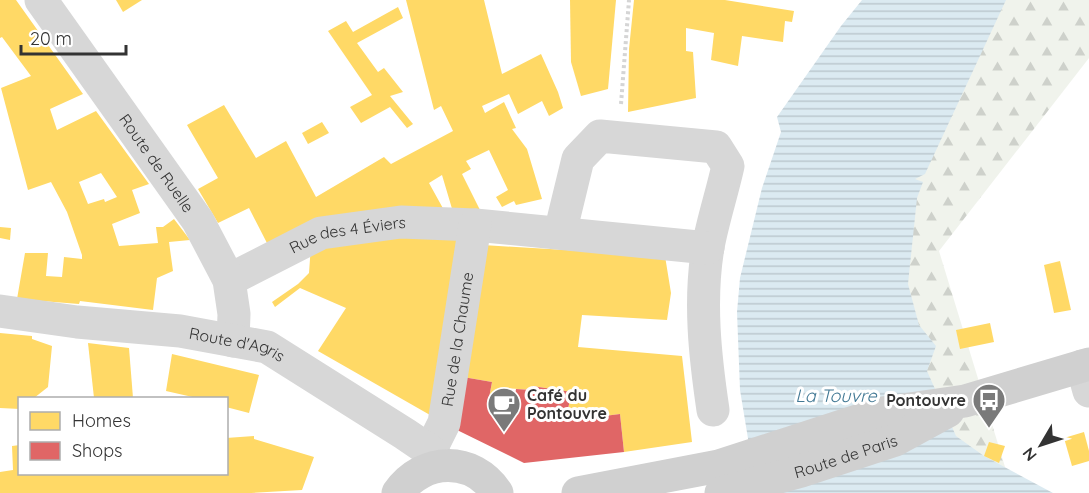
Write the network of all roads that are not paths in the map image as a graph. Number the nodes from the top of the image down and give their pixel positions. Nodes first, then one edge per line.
1 (41, 0) edge
2 (475, 225) junction
3 (560, 233) junction
4 (708, 248) junction
5 (229, 280) junction
6 (0, 311) edge
7 (233, 341) junction
8 (1087, 374) edge
9 (713, 410) dead end
10 (436, 458) junction
11 (723, 484) edge
12 (500, 492) edge
13 (398, 493) edge
14 (578, 493) edge

1 - 5 street, Route de Ruelle
2 - 3 street, Rue des 4 Éviers
2 - 5 street, Rue des 4 Éviers
2 - 10 street, Rue de la Chaume
3 - 4 street, Rue des 4 Éviers
3 - 4 street
4 - 9 street
5 - 7 street, Route de Ruelle
6 - 7 street, Route d'Agris
7 - 10 street, Route d'Agris
8 - 11 main road
10 - 12 main road
10 - 13 main road
11 - 14 main road

